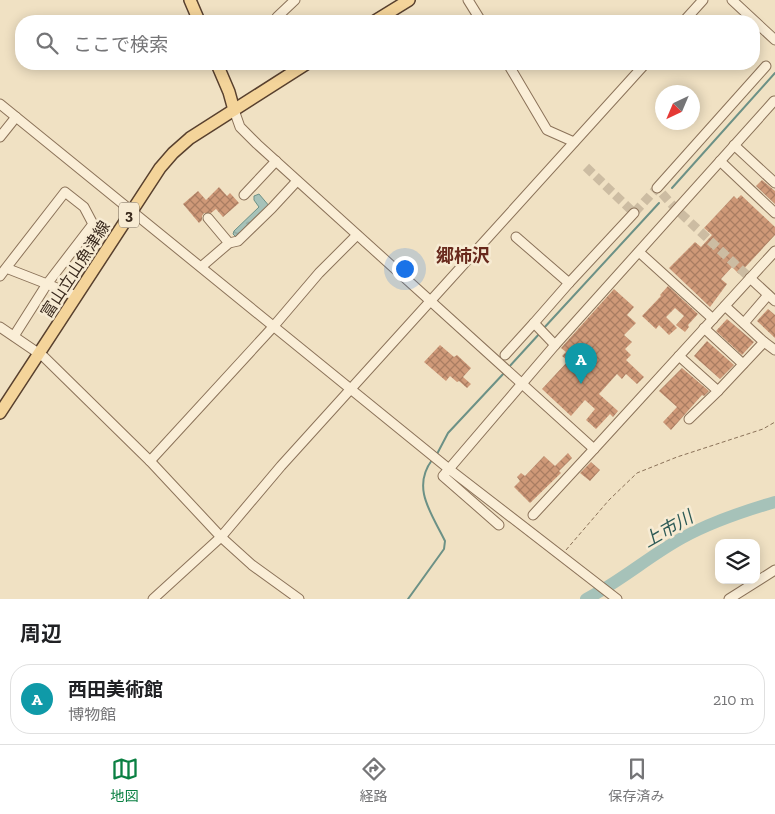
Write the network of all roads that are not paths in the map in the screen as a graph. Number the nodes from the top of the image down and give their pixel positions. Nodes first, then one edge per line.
1 (190, 0) edge
2 (294, 0) edge
3 (409, 0) edge
4 (468, 0) edge
5 (703, 0) edge
6 (732, 0) edge
7 (196, 15) edge
8 (279, 15) edge
9 (385, 15) edge
10 (478, 15) edge
11 (689, 15) edge
12 (748, 15) edge
13 (760, 26) edge
14 (775, 40) edge
15 (766, 66) dead end
16 (220, 70) edge
17 (297, 70) edge
18 (512, 70) edge
19 (640, 70) edge
20 (774, 101) edge
21 (0, 104) edge
22 (234, 110) junction
23 (16, 116) junction
24 (0, 137) edge
25 (574, 142) junction
26 (734, 145) junction
27 (276, 161) junction
28 (720, 161) junction
29 (297, 180) junction
30 (775, 183) edge
31 (657, 188) dead end
32 (244, 196) dead end
33 (131, 212) junction
34 (775, 212) edge
35 (634, 213) dead end
36 (208, 218) dead end
37 (357, 235) junction
38 (516, 237) dead end
39 (229, 243) junction
40 (775, 251) edge
41 (639, 252) junction
42 (201, 267) junction
43 (6, 268) junction
44 (0, 276) edge
45 (750, 278) junction
46 (569, 283) junction
47 (47, 284) junction
48 (76, 296) junction
49 (772, 298) edge
50 (430, 302) junction
51 (725, 306) junction
52 (714, 319) junction
53 (534, 323) junction
54 (744, 323) junction
55 (0, 327) edge
56 (273, 327) junction
57 (704, 328) junction
58 (14, 336) junction
59 (764, 342) junction
60 (555, 346) junction
61 (775, 350) edge
62 (39, 353) junction
63 (504, 355) dead end
64 (679, 356) junction
65 (743, 364) junction
66 (522, 384) junction
67 (350, 389) junction
68 (718, 391) junction
69 (0, 413) edge
70 (689, 419) dead end
71 (594, 449) junction
72 (150, 461) junction
73 (448, 469) junction
74 (533, 515) dead end
75 (500, 525) dead end
76 (221, 537) junction
77 (775, 570) edge
78 (153, 599) edge
79 (299, 599) edge
80 (617, 599) edge
81 (729, 599) edge

1 - 7 main road
2 - 8 street
3 - 9 main road
4 - 10 street
5 - 11 street
6 - 12 street
13 - 14 street
15 - 31 street
16 - 22 main road
17 - 22 main road, 富山立山魚津線 / 3
18 - 25 street
19 - 25 street
20 - 26 street
21 - 23 street
22 - 27 street
22 - 33 main road, 富山立山魚津線 / 3
23 - 24 street
23 - 33 street
25 - 50 street
26 - 28 street
26 - 30 street
27 - 29 street
27 - 32 street
28 - 34 street
28 - 41 street
29 - 37 street
29 - 39 street
33 - 42 street
33 - 48 main road, 富山立山魚津線 / 3
35 - 46 street
36 - 39 street
37 - 50 street
37 - 56 street
38 - 46 street
39 - 42 street
40 - 45 street
41 - 52 street
41 - 60 street
42 - 56 street
43 - 44 street
43 - 47 street
43 - 47 street
45 - 49 street
45 - 51 street
46 - 53 street
47 - 48 street
47 - 58 street
48 - 62 main road, 富山立山魚津線 / 3
49 - 54 street
50 - 66 street
50 - 67 street
51 - 52 street
51 - 54 street
52 - 57 street
53 - 60 street
53 - 63 street
54 - 59 street
55 - 58 street
56 - 67 street
56 - 72 street
57 - 64 street
57 - 65 street
58 - 62 street
59 - 61 street
59 - 65 street
60 - 66 street
62 - 69 main road, 富山立山魚津線 / 3
62 - 72 street
64 - 68 street
64 - 71 street
65 - 68 street
66 - 71 street
66 - 73 street
67 - 73 street
67 - 76 street
68 - 70 street
71 - 74 street
72 - 76 street
73 - 75 street
73 - 80 street
76 - 78 street
76 - 79 street
77 - 81 street

